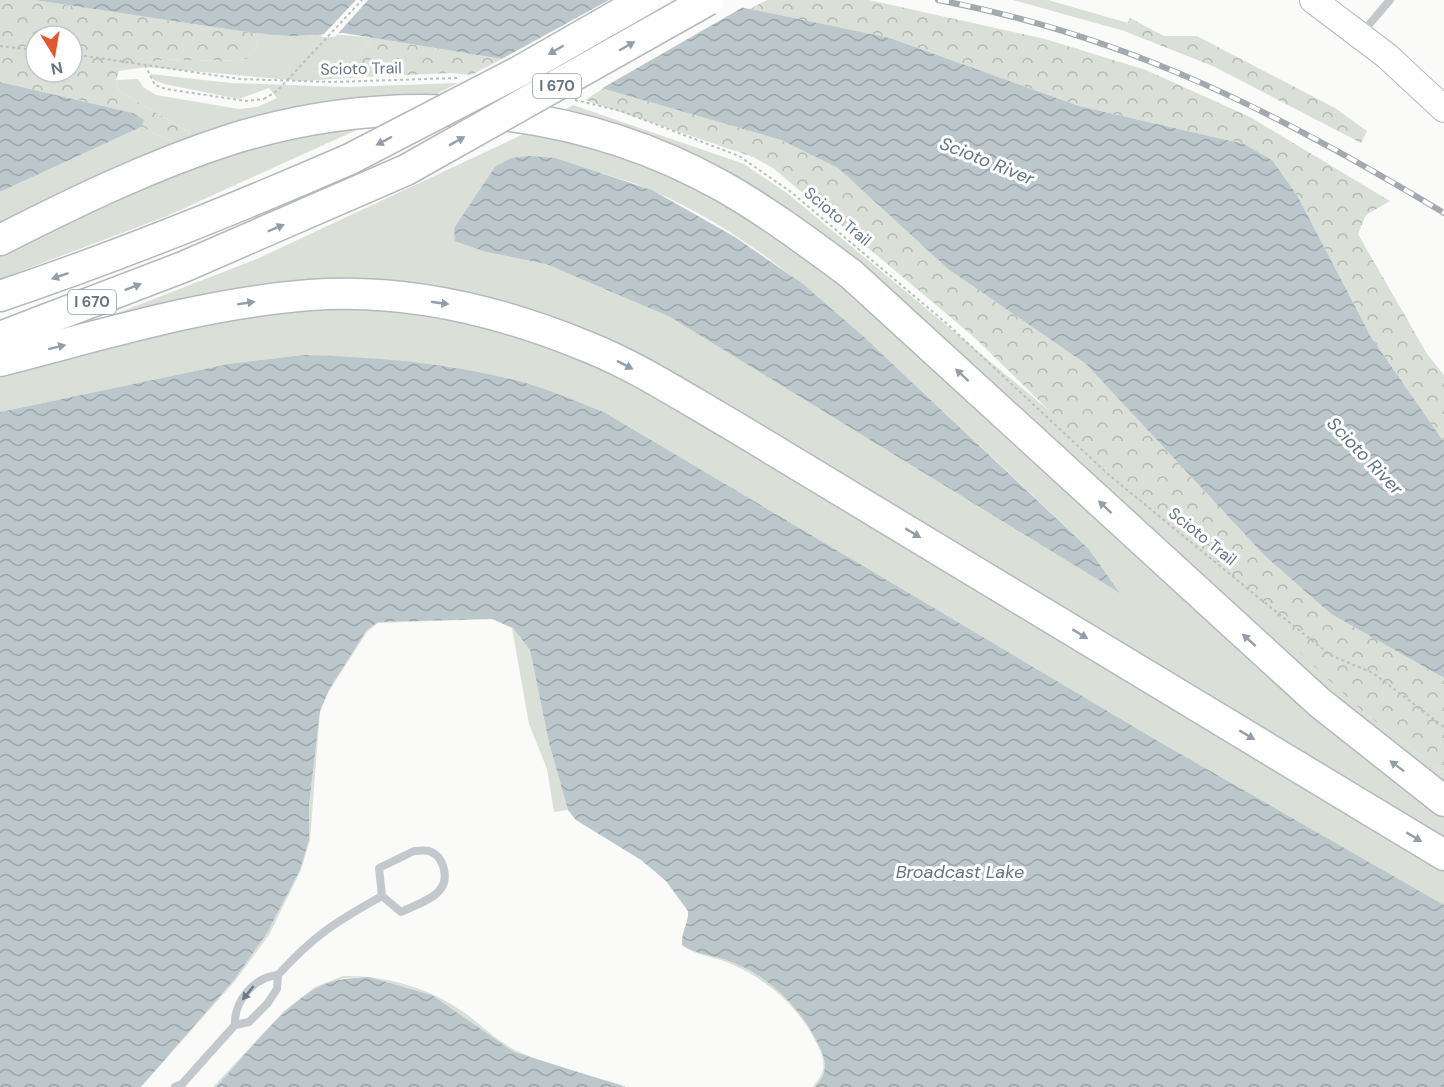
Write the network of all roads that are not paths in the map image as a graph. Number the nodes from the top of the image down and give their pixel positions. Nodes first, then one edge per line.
1 (644, 0) edge
2 (708, 0) edge
3 (1313, 0) edge
4 (1390, 0) edge
5 (1360, 35) junction
6 (1444, 108) edge
7 (0, 240) edge
8 (0, 296) edge
9 (0, 338) edge
10 (0, 362) edge
11 (1444, 801) edge
12 (1444, 855) edge
13 (382, 896) junction
14 (278, 975) junction
15 (235, 1025) junction
16 (180, 1086) edge

1 -> 8 highway, I 670, bridge
9 -> 2 highway, I 670, bridge
3 - 5 main road
4 - 5 lane
5 - 6 main road
11 -> 7 highway
10 -> 12 highway
13 - 13 lane
13 - 14 lane
14 - 15 lane
14 -> 15 lane
15 - 16 lane

